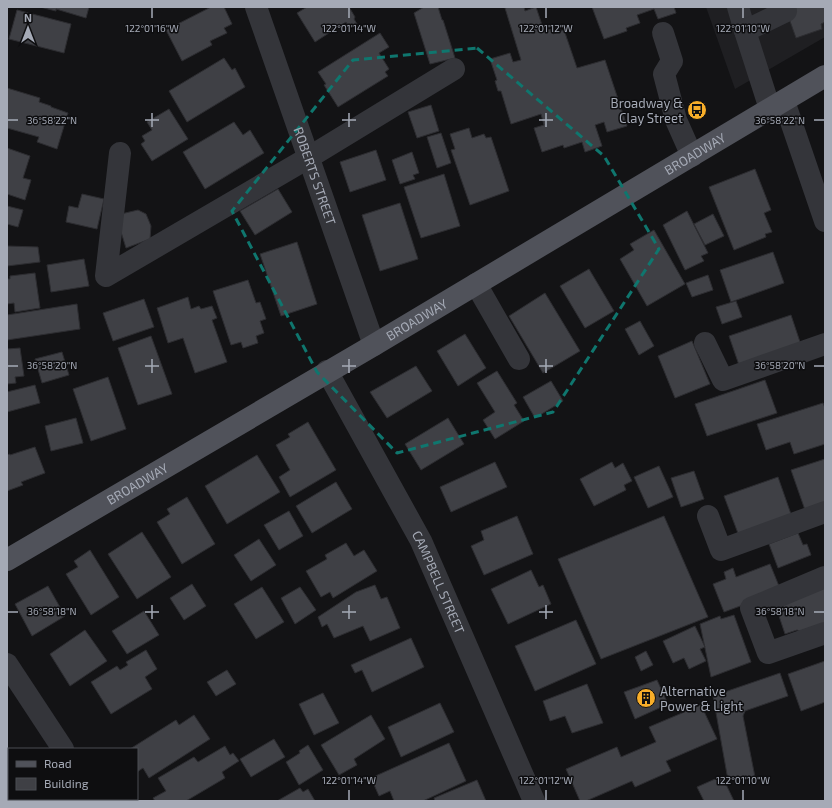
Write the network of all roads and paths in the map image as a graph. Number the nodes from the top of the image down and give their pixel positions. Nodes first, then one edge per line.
1 (256, 7) edge
2 (738, 7) edge
3 (786, 11) dead end
4 (745, 31) junction
5 (663, 33) dead end
6 (454, 69) dead end
7 (825, 76) edge
8 (777, 105) junction
9 (120, 153) dead end
10 (692, 156) junction
11 (308, 158) junction
12 (825, 221) edge
13 (476, 284) junction
14 (705, 343) dead end
15 (825, 344) edge
16 (374, 345) junction
17 (519, 359) dead end
18 (327, 371) junction
19 (825, 512) edge
20 (708, 516) dead end
21 (7, 560) edge
22 (825, 577) edge
23 (825, 633) edge
24 (7, 664) edge
25 (62, 748) edge
26 (534, 801) edge

1 - 11 street, ROBERTS STREET
2 - 4 street
3 - 4 street
4 - 8 street
5 - 10 street
6 - 11 street
7 - 8 main road, BROADWAY
8 - 10 main road, BROADWAY
8 - 12 street
9 - 11 street
10 - 13 main road, BROADWAY
11 - 16 street, ROBERTS STREET
13 - 16 main road, BROADWAY
13 - 17 street
14 - 15 street
16 - 18 main road, BROADWAY
18 - 21 main road, BROADWAY
18 - 26 street, CAMPBELL STREET
19 - 20 street
22 - 23 street
24 - 25 street

